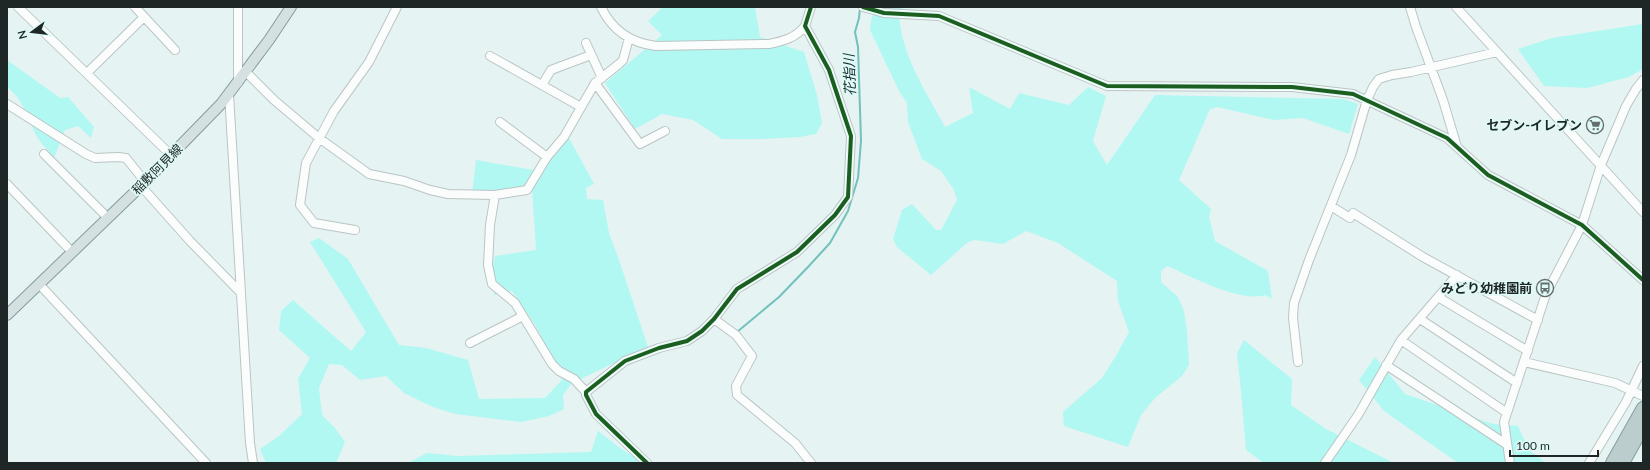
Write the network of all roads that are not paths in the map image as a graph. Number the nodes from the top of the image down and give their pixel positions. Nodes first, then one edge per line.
1 (18, 7) edge
2 (135, 7) edge
3 (238, 7) edge
4 (291, 7) edge
5 (397, 7) edge
6 (601, 7) edge
7 (811, 7) edge
8 (863, 7) edge
9 (1410, 7) edge
10 (1456, 7) edge
11 (144, 17) junction
12 (805, 26) junction
13 (629, 38) junction
14 (586, 43) dead end
15 (175, 50) dead end
16 (1497, 52) junction
17 (591, 55) junction
18 (490, 56) dead end
19 (1431, 67) junction
20 (246, 72) junction
21 (87, 73) junction
22 (602, 78) junction
23 (1643, 80) edge
24 (238, 83) junction
25 (595, 83) junction
26 (542, 85) junction
27 (229, 94) junction
28 (1367, 100) junction
29 (7, 104) edge
30 (581, 107) junction
31 (500, 122) dead end
32 (665, 131) dead end
33 (319, 138) junction
34 (1457, 147) junction
35 (44, 154) dead end
36 (171, 155) junction
37 (547, 157) junction
38 (1601, 165) junction
39 (7, 184) edge
40 (140, 186) junction
41 (495, 194) junction
42 (1331, 206) junction
43 (1643, 212) edge
44 (108, 218) junction
45 (1582, 225) junction
46 (355, 230) dead end
47 (72, 252) junction
48 (1457, 276) junction
49 (1643, 280) edge
50 (39, 284) junction
51 (241, 293) junction
52 (1438, 297) junction
53 (7, 316) edge
54 (523, 316) junction
55 (714, 319) junction
56 (1420, 319) junction
57 (1538, 320) junction
58 (1401, 340) junction
59 (470, 343) dead end
60 (1528, 351) junction
61 (1298, 362) dead end
62 (1524, 362) junction
63 (1386, 365) junction
64 (1643, 366) edge
65 (1517, 383) junction
66 (1632, 390) junction
67 (586, 392) junction
68 (1643, 396) edge
69 (1643, 408) edge
70 (1507, 413) junction
71 (1643, 427) edge
72 (1506, 444) junction
73 (1617, 461) edge
74 (206, 463) edge
75 (253, 463) edge
76 (647, 463) edge
77 (811, 463) edge
78 (1325, 463) edge
79 (1510, 463) edge
80 (1589, 463) edge

1 - 21 street
2 - 11 street
3 - 24 street
4 - 20 main road, 稲敷阿見線
5 - 33 street
6 - 13 street
7 - 12 street
8 - 28 street
9 - 19 street
10 - 16 street
11 - 15 street
11 - 21 street
12 - 13 street
12 - 55 street
13 - 22 street
14 - 17 street
16 - 19 street
16 - 38 street
17 - 22 street
17 - 26 street
18 - 26 street
19 - 28 street
19 - 34 street
20 - 24 main road, 稲敷阿見線
20 - 33 street
21 - 36 street
22 - 25 street
23 - 38 street
24 - 27 main road, 稲敷阿見線
25 - 30 street
25 - 32 street
26 - 30 street
27 - 36 main road, 稲敷阿見線
27 - 51 street
28 - 34 street
28 - 42 street
29 - 40 street
30 - 37 street
31 - 37 street
33 - 41 street
33 - 46 street
34 - 45 street
35 - 44 street
36 - 40 main road, 稲敷阿見線
37 - 41 street
38 - 43 street
38 - 45 street
39 - 47 street
40 - 44 main road, 稲敷阿見線
40 - 51 street
41 - 54 street
42 - 48 street
42 - 61 street
44 - 47 main road, 稲敷阿見線
45 - 49 street
45 - 57 street
47 - 50 main road, 稲敷阿見線
48 - 52 street
48 - 57 street
50 - 53 main road, 稲敷阿見線
50 - 74 street
51 - 75 street
52 - 56 street
52 - 60 street
54 - 59 street
54 - 67 street
55 - 67 street
55 - 77 street
56 - 58 street
56 - 65 street
57 - 60 street
58 - 63 street
58 - 70 street
60 - 62 street
62 - 65 street
62 - 66 street
63 - 72 street
63 - 78 street
64 - 66 street
65 - 70 street
66 - 68 street
66 - 80 street
67 - 76 street
69 - 73 highway
70 - 72 street
71 - 73 highway
72 - 79 street

